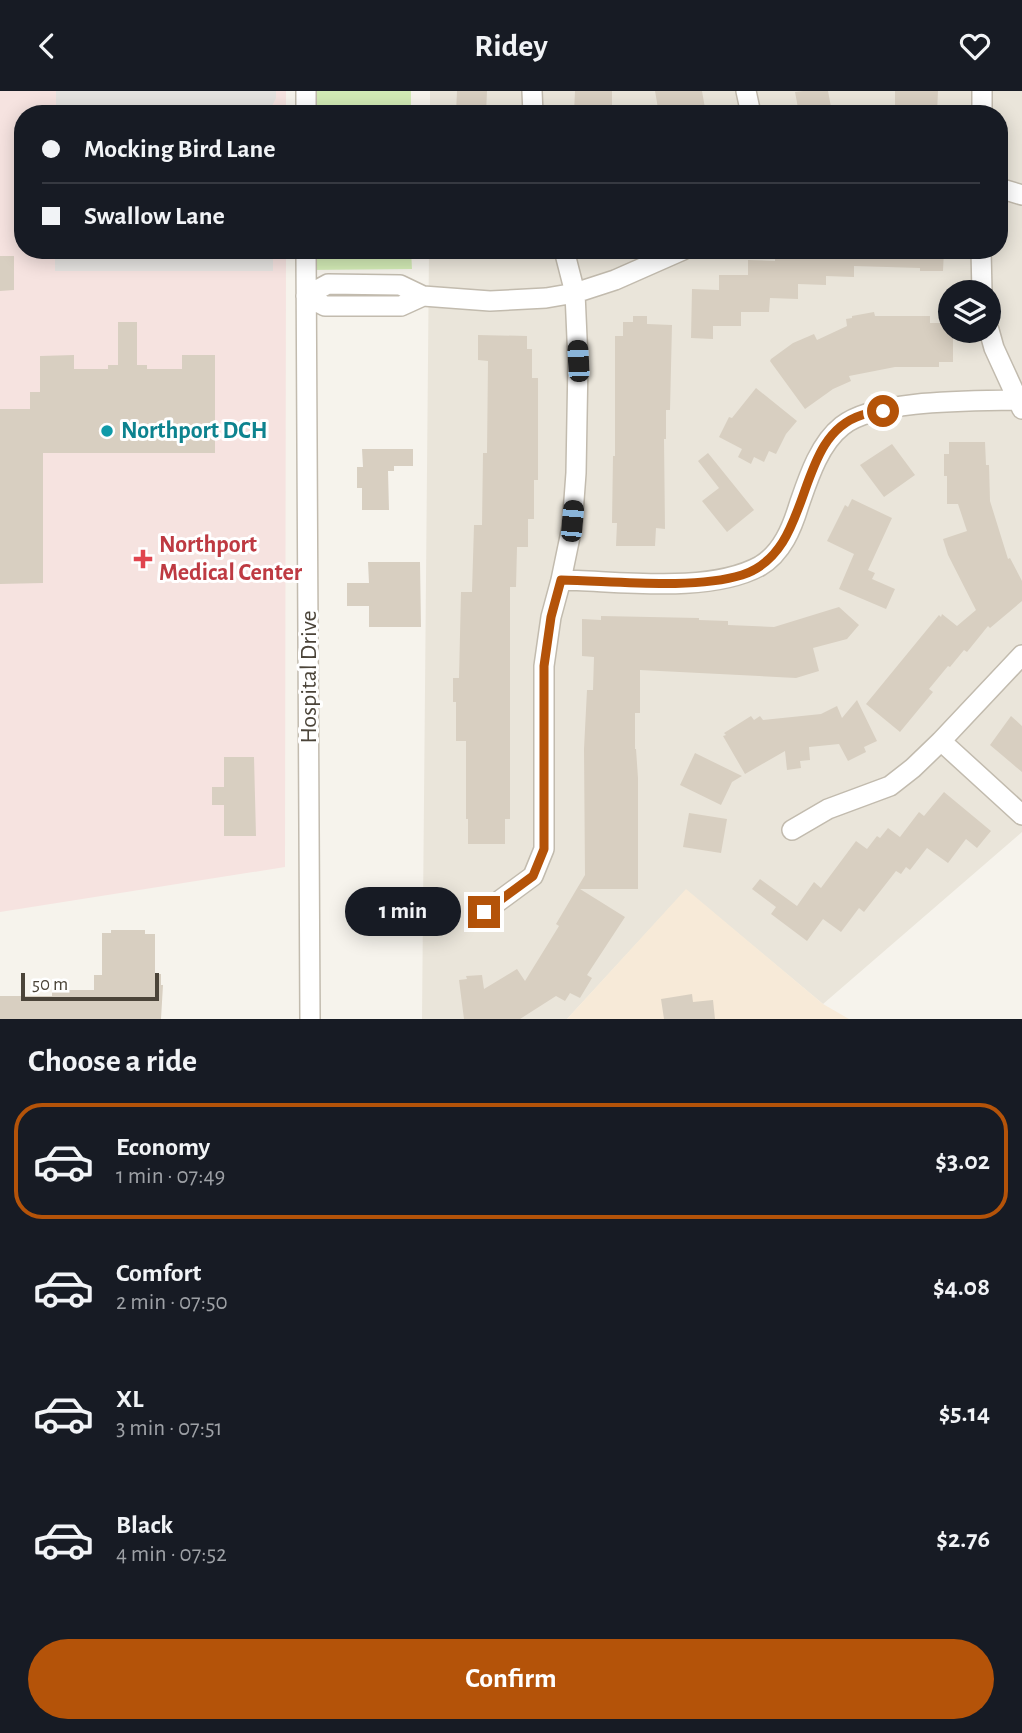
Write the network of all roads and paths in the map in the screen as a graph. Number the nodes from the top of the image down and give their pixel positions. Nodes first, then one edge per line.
1 (306, 259) edge
2 (566, 259) edge
3 (663, 259) edge
4 (981, 259) edge
5 (982, 280) edge
6 (575, 293) junction
7 (306, 296) junction
8 (993, 343) edge
9 (1020, 405) edge
10 (561, 580) junction
11 (1022, 655) edge
12 (941, 741) junction
13 (1022, 815) edge
14 (792, 830) dead end
15 (484, 912) dead end
16 (310, 1019) edge

1 - 7 street, Hospital Drive
2 - 6 street
3 - 6 street
4 - 5 street
6 - 7 street
6 - 10 street
7 - 16 street, Hospital Drive
8 - 9 street
9 - 10 street
10 - 15 street
11 - 12 street
12 - 13 street
12 - 14 street

